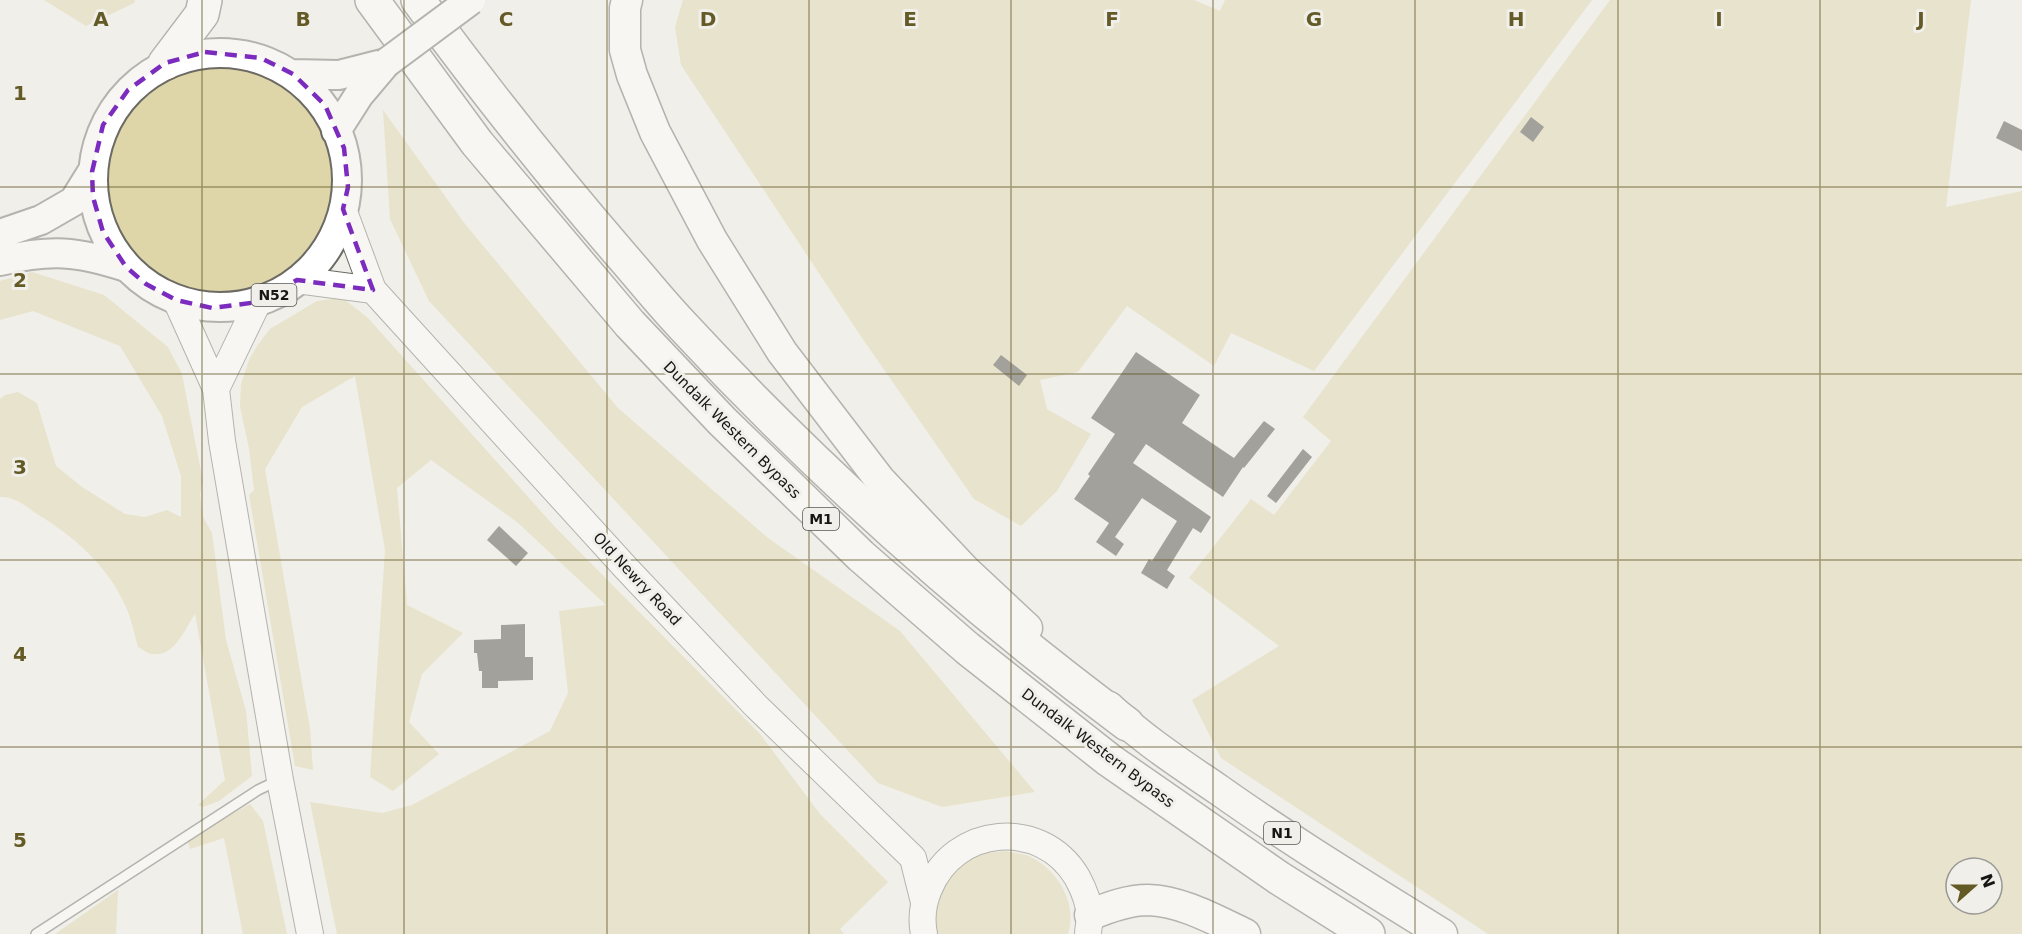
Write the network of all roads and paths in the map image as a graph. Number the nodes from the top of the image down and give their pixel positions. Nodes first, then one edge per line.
1 (205, 0) edge
2 (372, 0) edge
3 (418, 0) edge
4 (471, 0) edge
5 (627, 0) edge
6 (165, 63) junction
7 (386, 63) junction
8 (293, 74) junction
9 (336, 131) junction
10 (92, 171) junction
11 (343, 209) junction
12 (0, 234) edge
13 (0, 261) edge
14 (126, 267) junction
15 (297, 280) junction
16 (372, 290) junction
17 (176, 300) junction
18 (258, 302) junction
19 (216, 389) junction
20 (1127, 724) junction
21 (280, 780) junction
22 (952, 855) junction
23 (913, 858) junction
24 (924, 902) junction
25 (1089, 924) edge
26 (36, 934) edge
27 (310, 934) edge
28 (924, 934) edge
29 (1245, 934) edge
30 (1368, 934) edge
31 (1442, 934) edge

1 - 6 highway
2 - 30 highway, Dundalk Western Bypass / M1
3 - 20 highway, M1
4 - 7 main road, N52, bridge
5 - 20 highway
6 - 8 main road, N52
6 - 10 main road, N52
7 - 8 main road, N52
7 - 9 main road, N52
8 - 9 main road, N52
9 - 11 main road, N52
10 - 12 main road, N52
10 - 14 main road, N52
11 - 15 main road, N52
11 - 16 main road, Old Newry Road
13 - 14 main road, N52
14 - 17 main road, N52
15 - 16 main road
15 - 18 main road, N52
16 - 23 main road, Old Newry Road
17 - 18 main road, N52
17 - 19 main road
18 - 19 main road
19 - 21 main road
20 - 31 highway, N1
21 - 26 lane
21 - 27 main road
22 - 23 main road
22 - 24 main road
22 - 25 main road
23 - 24 main road
24 - 28 main road
25 - 29 highway

